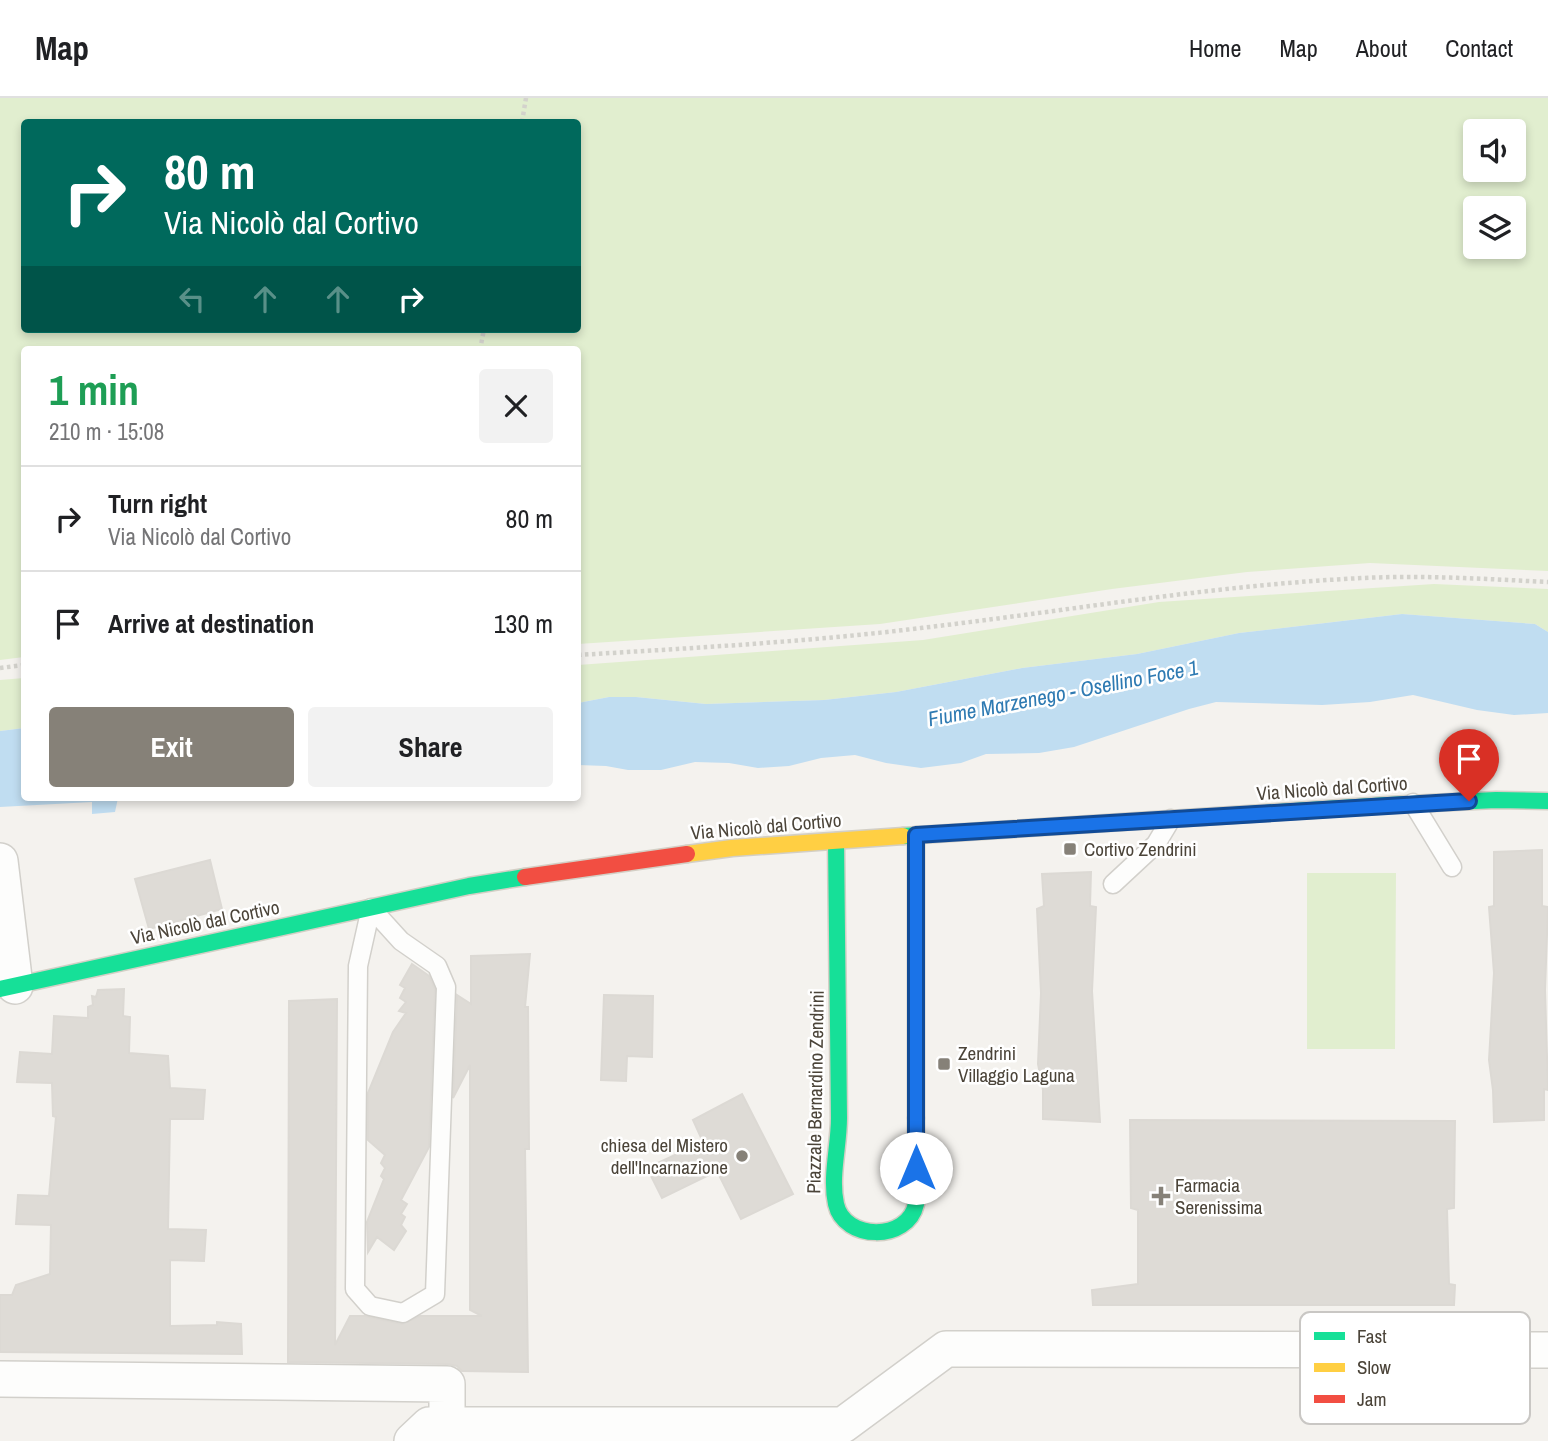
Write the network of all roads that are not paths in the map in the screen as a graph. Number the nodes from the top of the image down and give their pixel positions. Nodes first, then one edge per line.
1 (1548, 801) edge
2 (1413, 803) junction
3 (1171, 819) junction
4 (916, 835) junction
5 (836, 841) junction
6 (0, 861) edge
7 (1452, 867) dead end
8 (1113, 884) dead end
9 (371, 908) junction
10 (7, 987) edge
11 (1300, 1350) edge
12 (1530, 1350) edge
13 (1548, 1350) edge
14 (0, 1379) edge
15 (447, 1425) junction
16 (584, 1433) edge
17 (412, 1441) edge

1 - 2 street, Via Nicolò dal Cortivo
2 - 3 street, Via Nicolò dal Cortivo
2 - 7 lane
3 - 4 street, Via Nicolò dal Cortivo
3 - 8 lane
4 - 5 street, Via Nicolò dal Cortivo
4 - 5 street, Piazzale Bernardino Zendrini
5 - 9 street, Via Nicolò dal Cortivo
6 - 10 street
9 - 9 lane
9 - 10 street, Via Nicolò dal Cortivo
11 - 16 street
12 - 13 street
14 - 15 street
15 - 16 street
15 - 17 street

